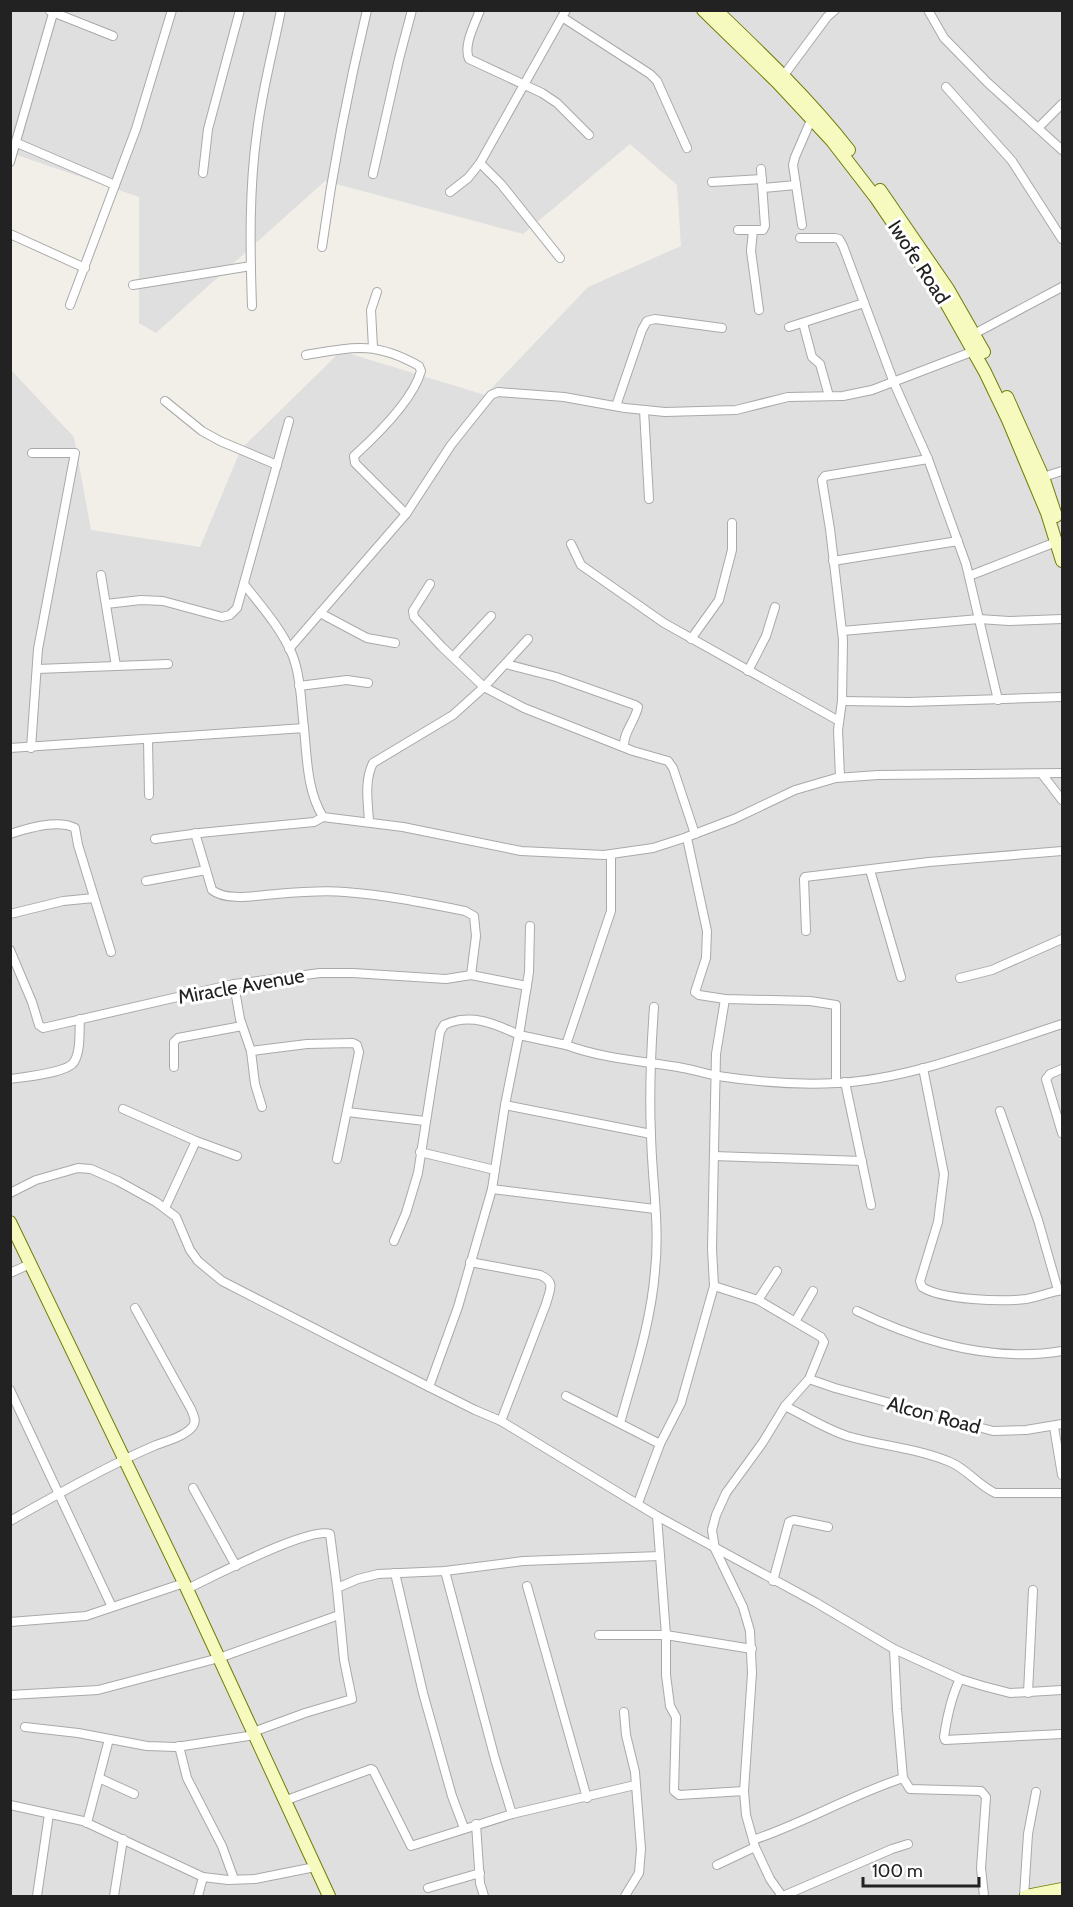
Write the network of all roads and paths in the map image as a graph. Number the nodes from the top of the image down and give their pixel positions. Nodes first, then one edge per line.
1 (172, 10) edge
2 (240, 10) edge
3 (281, 10) edge
4 (367, 10) edge
5 (412, 10) edge
6 (480, 10) edge
7 (703, 10) edge
8 (716, 10) edge
9 (835, 10) edge
10 (928, 10) edge
11 (53, 11) edge
12 (564, 14) edge
13 (113, 36) dead end
14 (783, 75) junction
15 (523, 84) junction
16 (946, 87) dead end
17 (1062, 104) edge
18 (811, 120) junction
19 (1038, 128) junction
20 (589, 135) dead end
21 (17, 143) junction
22 (687, 148) dead end
23 (1062, 150) edge
24 (10, 162) edge
25 (480, 164) junction
26 (761, 169) dead end
27 (203, 174) dead end
28 (373, 174) dead end
29 (712, 182) dead end
30 (763, 184) junction
31 (796, 185) junction
32 (116, 186) junction
33 (450, 192) dead end
34 (802, 225) dead end
35 (738, 230) dead end
36 (753, 230) junction
37 (10, 234) edge
38 (800, 238) dead end
39 (1062, 239) edge
40 (322, 247) dead end
41 (560, 258) dead end
42 (251, 267) junction
43 (85, 268) junction
44 (133, 285) dead end
45 (1062, 286) edge
46 (377, 292) dead end
47 (864, 303) junction
48 (70, 305) dead end
49 (252, 306) dead end
50 (759, 309) dead end
51 (803, 323) junction
52 (789, 327) dead end
53 (722, 328) dead end
54 (974, 334) junction
55 (373, 348) junction
56 (974, 351) junction
57 (306, 355) dead end
58 (894, 383) junction
59 (829, 396) junction
60 (165, 402) dead end
61 (616, 406) junction
62 (644, 410) junction
63 (289, 421) dead end
64 (32, 453) dead end
65 (928, 459) junction
66 (277, 465) junction
67 (1062, 471) edge
68 (1042, 477) junction
69 (649, 499) dead end
70 (406, 514) junction
71 (732, 523) dead end
72 (1059, 538) edge
73 (958, 541) junction
74 (571, 544) dead end
75 (833, 561) junction
76 (1062, 561) edge
77 (101, 575) dead end
78 (969, 576) junction
79 (244, 584) junction
80 (430, 584) dead end
81 (106, 604) junction
82 (775, 607) dead end
83 (320, 613) junction
84 (490, 616) dead end
85 (979, 619) junction
86 (1062, 619) edge
87 (842, 631) junction
88 (528, 639) dead end
89 (691, 639) junction
90 (395, 643) dead end
91 (289, 649) junction
92 (453, 657) junction
93 (168, 664) dead end
94 (506, 664) junction
95 (116, 666) junction
96 (37, 669) junction
97 (748, 671) junction
98 (368, 682) dead end
99 (299, 686) junction
100 (484, 687) junction
101 (1062, 697) edge
102 (842, 700) junction
103 (998, 700) junction
104 (839, 721) junction
105 (304, 728) junction
106 (148, 739) junction
107 (624, 746) junction
108 (10, 748) edge
109 (31, 748) junction
110 (1062, 773) edge
111 (1042, 774) junction
112 (840, 777) junction
113 (149, 795) dead end
114 (1062, 800) edge
115 (323, 817) junction
116 (369, 822) junction
117 (195, 833) junction
118 (10, 834) edge
119 (691, 836) junction
120 (156, 839) dead end
121 (1062, 851) edge
122 (611, 855) junction
123 (206, 870) junction
124 (870, 870) junction
125 (146, 881) dead end
126 (94, 898) junction
127 (10, 914) edge
128 (530, 926) dead end
129 (806, 931) dead end
130 (1062, 939) edge
131 (10, 950) edge
132 (111, 952) dead end
133 (471, 975) junction
134 (901, 977) dead end
135 (960, 978) dead end
136 (234, 984) junction
137 (527, 986) junction
138 (725, 999) junction
139 (654, 1007) dead end
140 (80, 1019) junction
141 (1062, 1024) edge
142 (242, 1026) junction
143 (519, 1035) junction
144 (566, 1045) junction
145 (250, 1051) junction
146 (650, 1063) junction
147 (174, 1067) dead end
148 (923, 1068) junction
149 (1062, 1069) edge
150 (716, 1076) junction
151 (11, 1078) edge
152 (840, 1083) junction
153 (505, 1105) junction
154 (262, 1107) dead end
155 (123, 1109) dead end
156 (1000, 1111) dead end
157 (347, 1112) junction
158 (425, 1120) junction
159 (1062, 1133) edge
160 (651, 1134) junction
161 (196, 1141) junction
162 (420, 1152) junction
163 (237, 1156) dead end
164 (714, 1156) junction
165 (337, 1159) dead end
166 (862, 1161) junction
167 (495, 1170) junction
168 (492, 1189) junction
169 (10, 1193) edge
170 (871, 1205) dead end
171 (165, 1208) junction
172 (655, 1209) junction
173 (10, 1222) edge
174 (394, 1241) dead end
175 (470, 1262) junction
176 (30, 1264) junction
177 (777, 1271) dead end
178 (10, 1273) edge
179 (714, 1286) junction
180 (1060, 1290) edge
181 (813, 1291) dead end
182 (758, 1300) junction
183 (135, 1308) dead end
184 (857, 1311) dead end
185 (796, 1320) junction
186 (1062, 1351) edge
187 (809, 1378) junction
188 (429, 1387) junction
189 (10, 1390) edge
190 (566, 1396) dead end
191 (785, 1406) junction
192 (501, 1421) junction
193 (620, 1423) junction
194 (1058, 1426) edge
195 (660, 1444) junction
196 (124, 1459) junction
197 (1062, 1475) edge
198 (193, 1488) dead end
199 (58, 1492) junction
200 (1062, 1493) edge
201 (638, 1503) junction
202 (657, 1516) junction
203 (10, 1521) edge
204 (828, 1527) dead end
205 (715, 1549) junction
206 (660, 1557) junction
207 (236, 1566) junction
208 (445, 1571) junction
209 (395, 1573) junction
210 (773, 1581) junction
211 (186, 1586) junction
212 (527, 1586) dead end
213 (338, 1588) junction
214 (1033, 1590) dead end
215 (112, 1607) junction
216 (339, 1615) junction
217 (10, 1622) edge
218 (599, 1635) dead end
219 (666, 1635) junction
220 (752, 1649) junction
221 (894, 1649) junction
222 (219, 1658) junction
223 (960, 1679) junction
224 (1062, 1690) edge
225 (1028, 1693) junction
226 (10, 1695) edge
227 (624, 1712) dead end
228 (25, 1727) dead end
229 (254, 1734) junction
230 (1062, 1734) edge
231 (109, 1739) junction
232 (178, 1746) junction
233 (99, 1778) junction
234 (903, 1778) junction
235 (635, 1785) junction
236 (744, 1791) junction
237 (1036, 1792) dead end
238 (134, 1794) dead end
239 (587, 1798) junction
240 (284, 1801) junction
241 (10, 1804) edge
242 (50, 1814) junction
243 (512, 1814) junction
244 (87, 1823) junction
245 (476, 1824) junction
246 (464, 1828) junction
247 (123, 1839) junction
248 (754, 1844) junction
249 (908, 1844) dead end
250 (717, 1865) dead end
251 (315, 1867) junction
252 (480, 1874) junction
253 (203, 1877) junction
254 (234, 1880) junction
255 (428, 1888) dead end
256 (1062, 1889) edge
257 (37, 1896) edge
258 (114, 1896) edge
259 (198, 1896) edge
260 (329, 1896) edge
261 (484, 1896) edge
262 (625, 1896) edge
263 (783, 1896) edge
264 (984, 1896) edge
265 (1025, 1896) edge

1 - 32 street
2 - 27 street
3 - 42 street
4 - 40 street
5 - 28 street
6 - 15 street
7 - 18 street, Iwofe Road
8 - 14 street, Iwofe Road
9 - 14 street
10 - 19 street
11 - 13 street
11 - 21 street
12 - 15 street
12 - 22 street
14 - 54 street, Iwofe Road
15 - 20 street
15 - 25 street
16 - 39 street
17 - 19 street
18 - 31 street
18 - 56 street, Iwofe Road
19 - 23 street
21 - 24 street
21 - 32 street
25 - 33 street
25 - 41 street
26 - 30 street
29 - 30 street
30 - 31 street
30 - 36 street
31 - 34 street
32 - 43 street
35 - 36 street
36 - 50 street
37 - 43 street
38 - 47 street
42 - 44 street
42 - 49 street
43 - 48 street
45 - 54 street
46 - 55 street
47 - 51 street
47 - 58 street
51 - 52 street
51 - 59 street
53 - 61 street
54 - 68 street, Iwofe Road
55 - 57 street
55 - 70 street
56 - 58 street
56 - 72 street, Iwofe Road
58 - 59 street
58 - 65 street
59 - 62 street
60 - 66 street
61 - 62 street
61 - 70 street
62 - 69 street
63 - 66 street
64 - 96 street
65 - 73 street
65 - 75 street
66 - 79 street
67 - 68 street
68 - 72 street, Iwofe Road
70 - 83 street
71 - 89 street
72 - 76 street, Iwofe Road
72 - 78 street
73 - 75 street
73 - 78 street
74 - 89 street
75 - 87 street
77 - 81 street
78 - 85 street
79 - 81 street
79 - 91 street
80 - 92 street
81 - 95 street
82 - 97 street
83 - 90 street
83 - 91 street
84 - 92 street
85 - 86 street
85 - 87 street
85 - 103 street
87 - 102 street
88 - 94 street
89 - 97 street
91 - 99 street
92 - 100 street
93 - 95 street
94 - 100 street
94 - 107 street
95 - 96 street
96 - 109 street
97 - 104 street
98 - 99 street
99 - 105 street
100 - 107 street
100 - 116 street
101 - 103 street
102 - 103 street
102 - 104 street
104 - 112 street
105 - 106 street
105 - 115 street
106 - 109 street
106 - 113 street
107 - 119 street
108 - 109 street
110 - 111 street
111 - 112 street
111 - 114 street
112 - 119 street
115 - 116 street
115 - 117 street
116 - 122 street
117 - 120 street
117 - 123 street
118 - 126 street
119 - 122 street
119 - 138 street
121 - 124 street
122 - 144 street
123 - 125 street
123 - 133 street
124 - 129 street
124 - 134 street
126 - 127 street
126 - 132 street
128 - 137 street
130 - 135 street
131 - 140 street, Miracle Avenue
133 - 136 street, Miracle Avenue
133 - 137 street, Miracle Avenue
136 - 140 street, Miracle Avenue
136 - 142 street
137 - 143 street
138 - 150 street
138 - 152 street
139 - 146 street
140 - 151 street
141 - 148 street
142 - 145 street
142 - 147 street
143 - 144 street
143 - 153 street
143 - 158 street
144 - 146 street
145 - 154 street
145 - 157 street
146 - 150 street
146 - 160 street
148 - 152 street
148 - 180 street
149 - 159 street
150 - 152 street
150 - 164 street
152 - 166 street
153 - 160 street
153 - 167 street
155 - 161 street
156 - 180 street
157 - 158 street
157 - 165 street
158 - 162 street
160 - 172 street
161 - 163 street
161 - 171 street
162 - 167 street
162 - 174 street
164 - 166 street
164 - 179 street
166 - 170 street
167 - 168 street
168 - 172 street
168 - 175 street
169 - 171 street
171 - 188 street
172 - 193 street
173 - 176 street
175 - 188 street
175 - 192 street
176 - 178 street
176 - 196 street
177 - 182 street
179 - 182 street
179 - 195 street
181 - 185 street
182 - 185 street
183 - 196 street
184 - 186 street
185 - 187 street
187 - 191 street
187 - 194 street, Alcon Road
188 - 192 street
189 - 199 street
190 - 193 street
191 - 200 street
191 - 205 street
192 - 201 street
193 - 195 street
194 - 197 street
195 - 201 street
196 - 199 street
196 - 211 street
198 - 207 street
199 - 203 street
199 - 215 street
201 - 202 street
202 - 205 street
202 - 206 street
204 - 210 street
205 - 210 street
205 - 220 street
206 - 208 street
206 - 219 street
207 - 211 street
207 - 213 street
208 - 209 street
208 - 243 street
209 - 213 street
209 - 246 street
210 - 221 street
211 - 215 street
211 - 222 street
212 - 239 street
213 - 216 street
214 - 225 street
215 - 217 street
216 - 222 street
216 - 229 street
218 - 219 street
219 - 220 street
219 - 236 street
220 - 236 street
221 - 223 street
221 - 234 street
222 - 226 street
222 - 229 street
223 - 225 street
223 - 230 street
224 - 225 street
227 - 235 street
228 - 231 street
229 - 232 street
229 - 240 street
231 - 232 street
231 - 233 street
232 - 254 street
233 - 238 street
233 - 244 street
234 - 248 street
234 - 264 street
235 - 239 street
235 - 262 street
236 - 248 street
237 - 265 street
239 - 243 street
240 - 246 street
240 - 251 street
241 - 242 street
242 - 244 street
242 - 257 street
243 - 245 street
244 - 247 street
245 - 246 street
245 - 252 street
247 - 253 street
247 - 258 street
248 - 250 street
248 - 263 street
249 - 263 street
251 - 254 street
251 - 260 street
252 - 255 street
252 - 261 street
253 - 254 street
253 - 259 street
256 - 265 street

